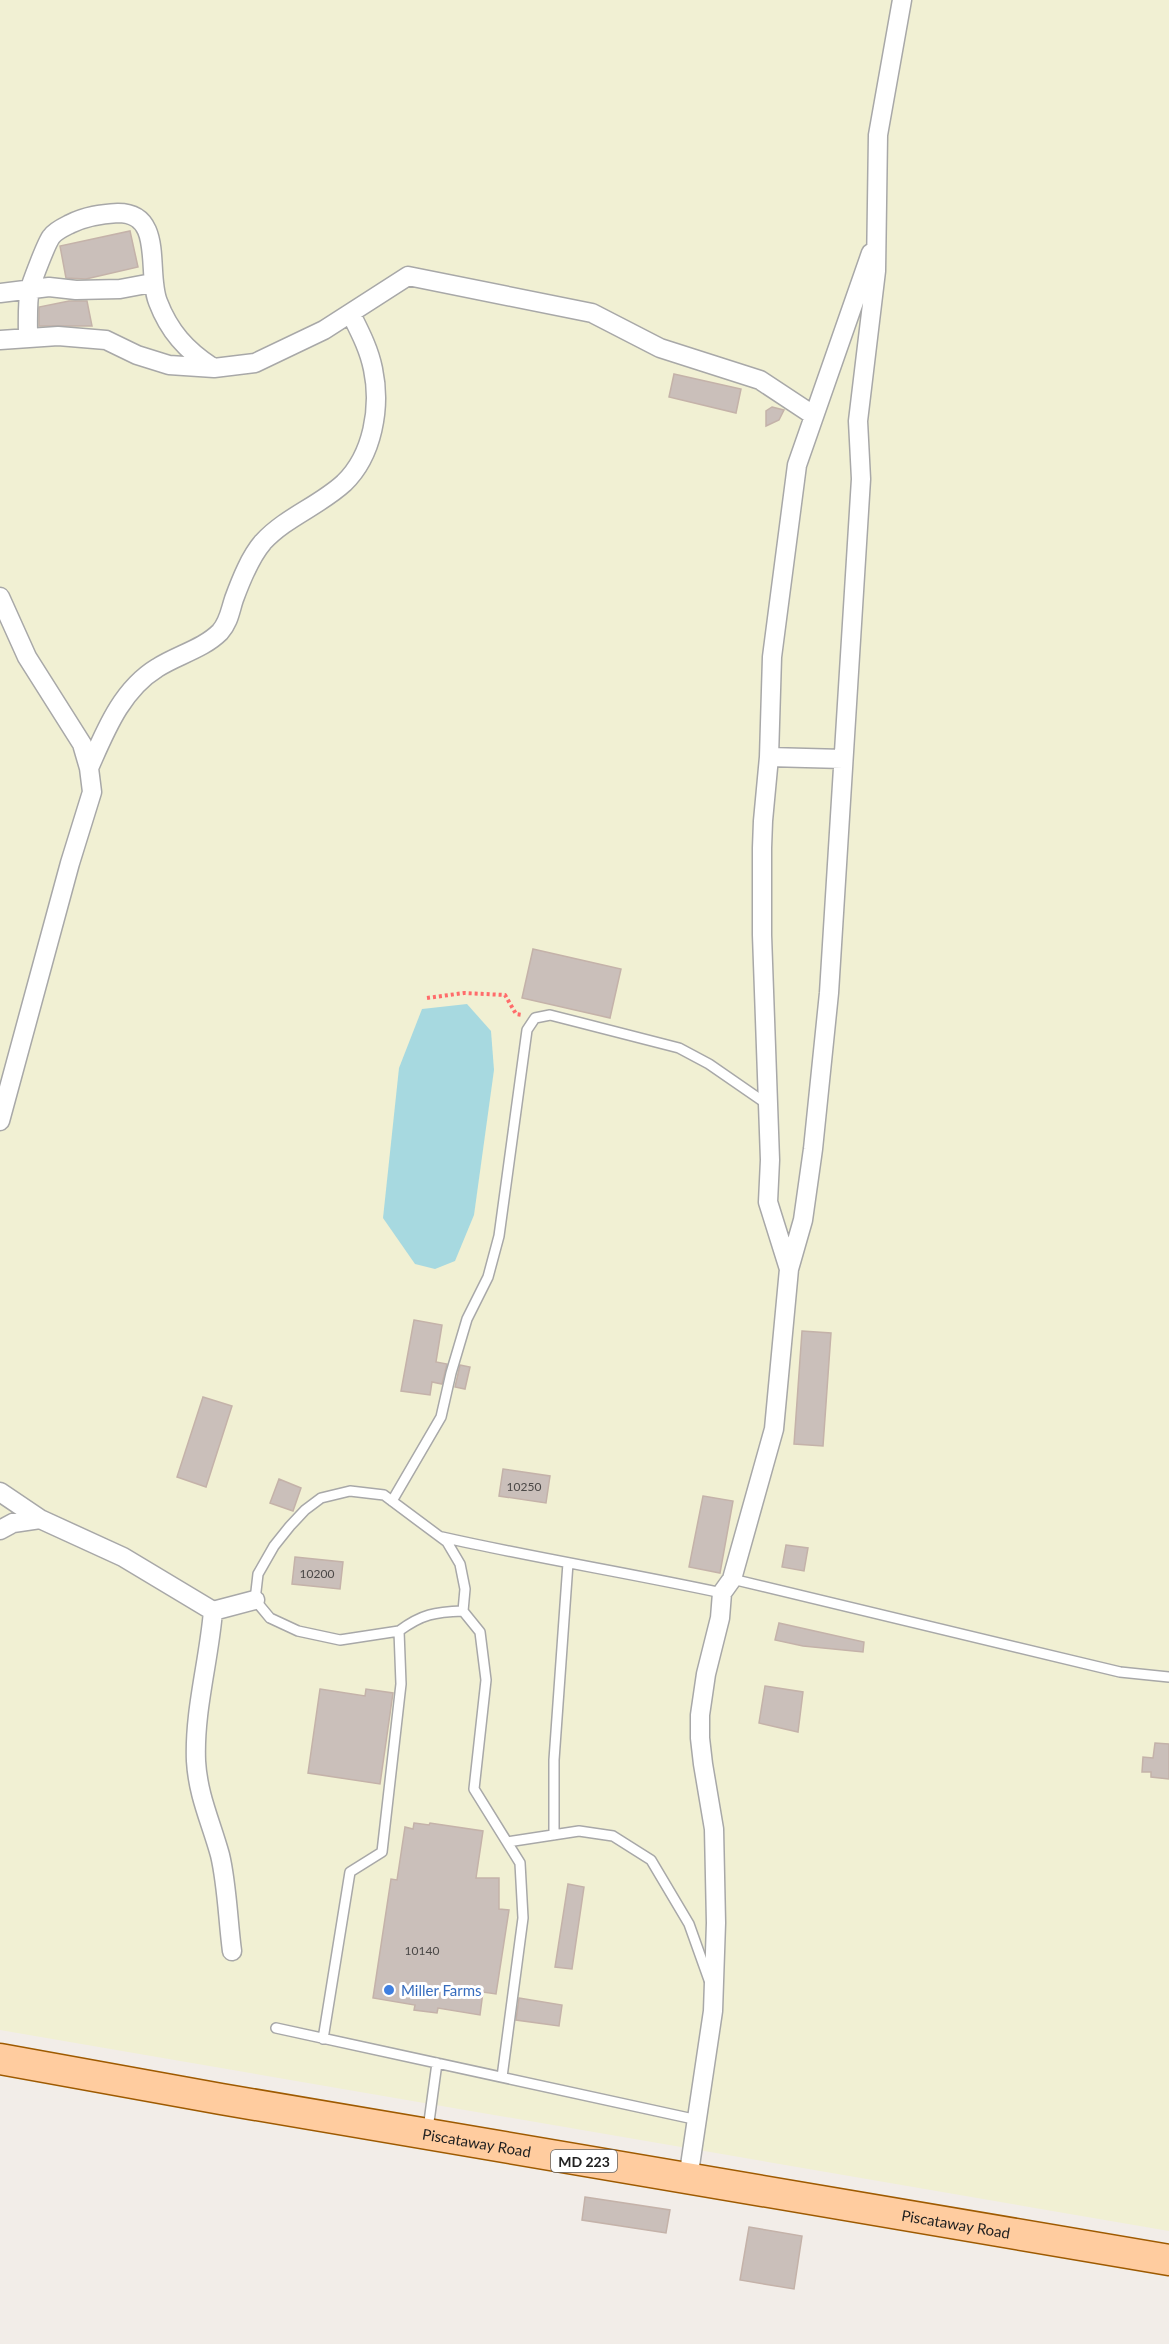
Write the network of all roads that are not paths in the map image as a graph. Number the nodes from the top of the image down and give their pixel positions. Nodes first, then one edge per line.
1 (902, 0) edge
2 (878, 232) junction
3 (152, 283) junction
4 (30, 289) junction
5 (0, 293) edge
6 (351, 314) junction
7 (28, 338) junction
8 (0, 340) edge
9 (214, 368) junction
10 (813, 415) junction
11 (0, 597) edge
12 (769, 757) junction
13 (843, 759) junction
14 (89, 768) junction
15 (766, 1104) junction
16 (0, 1121) edge
17 (789, 1269) junction
18 (0, 1492) edge
19 (392, 1502) junction
20 (39, 1519) junction
21 (0, 1530) edge
22 (439, 1536) junction
23 (568, 1563) junction
24 (727, 1586) junction
25 (255, 1600) junction
26 (213, 1611) junction
27 (463, 1611) junction
28 (399, 1631) junction
29 (1169, 1677) edge
30 (554, 1835) junction
31 (507, 1842) junction
32 (232, 1951) dead end
33 (714, 1994) junction
34 (276, 2028) dead end
35 (323, 2039) junction
36 (0, 2059) edge
37 (437, 2063) junction
38 (502, 2077) junction
39 (698, 2120) junction
40 (428, 2134) junction
41 (688, 2179) junction
42 (1169, 2260) edge

1 - 2 street
2 - 10 street
2 - 13 street
3 - 4 street
3 - 4 street
3 - 9 street
4 - 5 street
4 - 7 street
6 - 9 street
6 - 10 street
6 - 14 street
7 - 8 street
7 - 9 street
10 - 12 street
11 - 14 street
12 - 13 street
12 - 15 street
13 - 17 street
14 - 16 street
15 - 17 street
15 - 19 lane
17 - 24 street
18 - 20 street
19 - 22 lane
19 - 25 lane
20 - 21 street
20 - 26 street
22 - 23 lane
22 - 27 lane
23 - 24 lane
23 - 30 lane
24 - 29 lane
24 - 33 street
25 - 26 street
25 - 28 lane
26 - 32 street
27 - 28 lane
27 - 31 lane
28 - 35 lane
30 - 31 lane
30 - 33 lane
31 - 38 lane
33 - 39 street
34 - 35 lane
35 - 37 lane
36 - 40 main road, Piscataway Road / MD 223
37 - 38 lane
37 - 40 lane
38 - 39 lane
39 - 41 street
40 - 41 main road, Piscataway Road / MD 223
41 - 42 main road, Piscataway Road / MD 223

